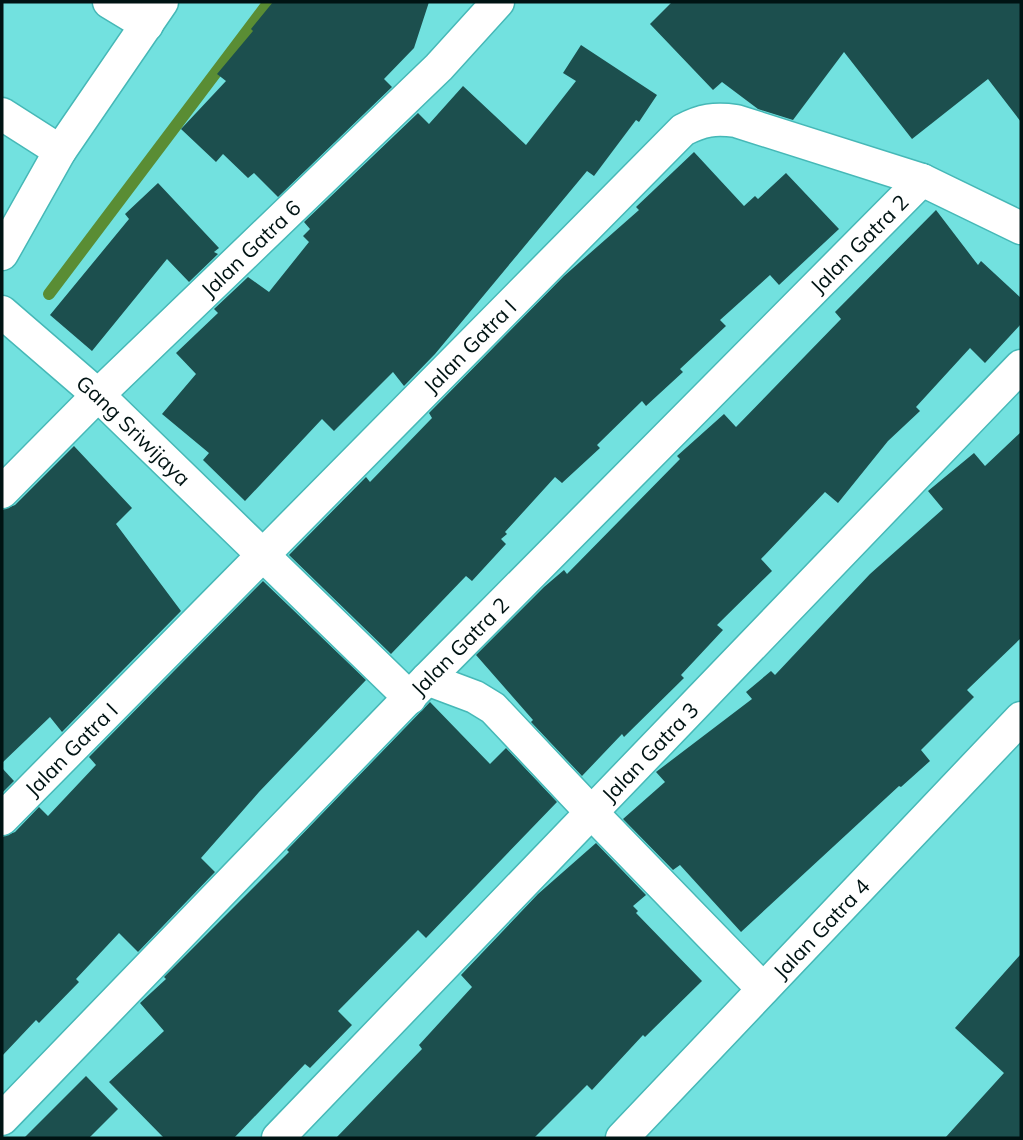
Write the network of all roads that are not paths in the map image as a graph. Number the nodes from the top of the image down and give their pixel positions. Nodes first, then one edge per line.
1 (109, 2) edge
2 (498, 2) edge
3 (154, 13) edge
4 (2, 114) edge
5 (60, 151) junction
6 (922, 180) junction
7 (1021, 228) edge
8 (2, 254) edge
9 (2, 312) edge
10 (1021, 366) edge
11 (99, 395) junction
12 (2, 492) edge
13 (262, 554) junction
14 (418, 689) junction
15 (1021, 718) edge
16 (592, 813) junction
17 (2, 818) edge
18 (763, 989) junction
19 (2, 1119) edge
20 (278, 1138) edge
21 (622, 1138) edge

1 - 3 street
2 - 11 street, Jalan Gatra 6
3 - 5 street
4 - 5 street
5 - 8 street
6 - 7 street, Jalan Gatra I
6 - 13 street, Jalan Gatra I
6 - 14 street, Jalan Gatra 2
9 - 11 street, Gang Sriwijaya
10 - 16 street, Jalan Gatra 3
11 - 12 street, Jalan Gatra 6
11 - 13 street, Gang Sriwijaya
13 - 14 street, Gang Sriwijaya
13 - 17 street, Jalan Gatra I
14 - 16 street
14 - 19 street, Jalan Gatra 2
15 - 18 street, Jalan Gatra 4
16 - 18 street
16 - 20 street, Jalan Gatra 3
18 - 21 street, Jalan Gatra 4

